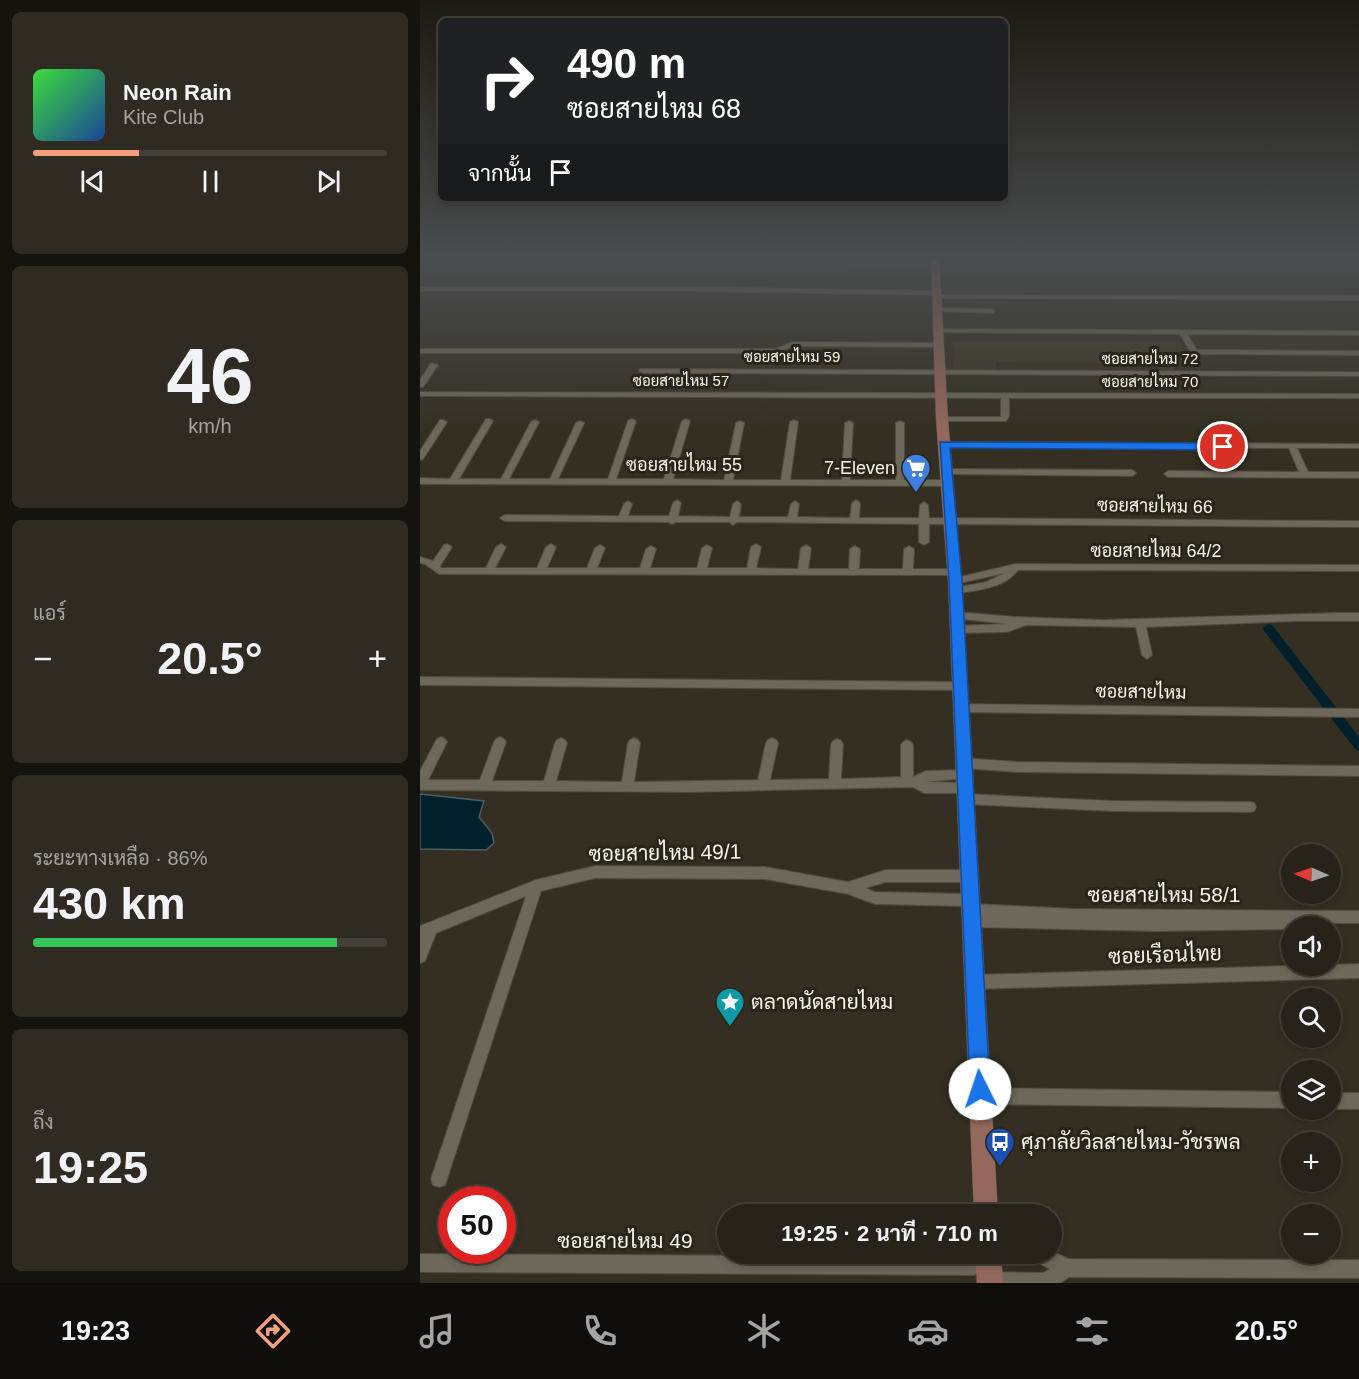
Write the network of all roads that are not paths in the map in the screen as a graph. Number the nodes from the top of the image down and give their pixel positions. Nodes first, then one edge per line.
1 (937, 315) edge
2 (1183, 333) junction
3 (1273, 333) junction
4 (1359, 333) edge
5 (938, 338) junction
6 (420, 351) edge
7 (1285, 353) junction
8 (1359, 353) edge
9 (434, 365) dead end
10 (643, 370) dead end
11 (940, 371) junction
12 (1359, 374) edge
13 (420, 385) edge
14 (420, 394) edge
15 (942, 395) junction
16 (1005, 396) junction
17 (1359, 396) edge
18 (942, 419) junction
19 (489, 421) dead end
20 (633, 421) dead end
21 (687, 421) dead end
22 (443, 422) dead end
23 (535, 422) dead end
24 (794, 422) dead end
25 (580, 423) dead end
26 (740, 423) dead end
27 (849, 423) dead end
28 (900, 423) dead end
29 (944, 444) junction
30 (1292, 446) junction
31 (1359, 446) edge
32 (420, 457) edge
33 (1132, 473) dead end
34 (1168, 474) dead end
35 (1305, 475) junction
36 (1359, 475) edge
37 (947, 477) junction
38 (420, 481) edge
39 (453, 481) junction
40 (504, 481) junction
41 (553, 481) junction
42 (728, 481) junction
43 (785, 481) junction
44 (846, 481) junction
45 (610, 482) junction
46 (668, 482) junction
47 (900, 482) junction
48 (677, 503) dead end
49 (856, 503) dead end
50 (628, 504) dead end
51 (737, 504) dead end
52 (795, 504) dead end
53 (924, 505) dead end
54 (505, 518) dead end
55 (622, 520) junction
56 (924, 520) junction
57 (951, 520) junction
58 (672, 521) junction
59 (792, 521) junction
60 (854, 521) junction
61 (733, 522) junction
62 (1359, 524) edge
63 (924, 542) dead end
64 (447, 547) dead end
65 (501, 547) dead end
66 (551, 547) dead end
67 (756, 547) dead end
68 (600, 548) dead end
69 (707, 548) dead end
70 (806, 548) dead end
71 (651, 549) dead end
72 (855, 549) dead end
73 (909, 549) dead end
74 (420, 560) edge
75 (435, 566) junction
76 (1359, 568) edge
77 (489, 571) junction
78 (541, 571) junction
79 (591, 571) junction
80 (644, 571) junction
81 (701, 571) junction
82 (751, 571) junction
83 (803, 571) junction
84 (854, 571) junction
85 (908, 572) junction
86 (955, 581) junction
87 (1359, 616) edge
88 (957, 622) junction
89 (1140, 623) junction
90 (1147, 655) dead end
91 (420, 681) edge
92 (959, 686) junction
93 (960, 708) junction
94 (1359, 713) edge
95 (441, 742) dead end
96 (500, 742) dead end
97 (561, 743) dead end
98 (634, 743) dead end
99 (772, 743) dead end
100 (837, 744) dead end
101 (907, 745) dead end
102 (1359, 771) edge
103 (964, 781) junction
104 (911, 782) junction
105 (420, 784) edge
106 (484, 785) junction
107 (549, 785) junction
108 (835, 785) junction
109 (627, 786) junction
110 (763, 786) junction
111 (1250, 807) dead end
112 (968, 876) junction
113 (905, 878) junction
114 (536, 886) junction
115 (848, 888) junction
116 (905, 899) junction
117 (970, 911) junction
118 (1359, 917) edge
119 (1359, 924) edge
120 (425, 931) edge
121 (420, 956) edge
122 (1359, 971) edge
123 (973, 982) junction
124 (980, 1096) junction
125 (1281, 1100) edge
126 (1341, 1101) edge
127 (1359, 1101) edge
128 (439, 1179) dead end
129 (985, 1204) edge
130 (420, 1263) edge
131 (1059, 1264) edge
132 (985, 1268) edge
133 (1067, 1268) junction
134 (1359, 1269) edge

1 - 5 main road
2 - 3 street
2 - 5 street
2 - 7 street
3 - 4 street
3 - 7 street
5 - 6 street
5 - 11 main road
7 - 8 street
9 - 13 street
10 - 11 street, ซอยสายไหม 59
11 - 12 street, ซอยสายไหม 72
11 - 15 main road
14 - 15 street, ซอยสายไหม 57
15 - 16 street, ซอยสายไหม 70
15 - 18 main road
16 - 17 street, ซอยสายไหม 70
16 - 18 street
18 - 29 main road
19 - 39 street
20 - 45 street
21 - 46 street
22 - 32 street
23 - 40 street
24 - 43 street
25 - 41 street
26 - 42 street
27 - 44 street
28 - 47 street
29 - 30 street
29 - 37 main road
30 - 31 street
30 - 35 street
33 - 37 street, ซอยสายไหม 55
34 - 35 street
35 - 36 street
37 - 47 street, ซอยสายไหม 55
37 - 57 main road
38 - 39 street, ซอยสายไหม 55
39 - 40 street, ซอยสายไหม 55
40 - 41 street, ซอยสายไหม 55
41 - 45 street, ซอยสายไหม 55
42 - 43 street, ซอยสายไหม 55
42 - 46 street, ซอยสายไหม 55
43 - 44 street, ซอยสายไหม 55
44 - 47 street, ซอยสายไหม 55
45 - 46 street, ซอยสายไหม 55
48 - 58 street
49 - 60 street
50 - 55 street
51 - 61 street
52 - 59 street
53 - 56 street
54 - 55 street, ซอยสายไหม 66
55 - 58 street, ซอยสายไหม 66
56 - 57 street, ซอยสายไหม 66
56 - 60 street, ซอยสายไหม 66
56 - 63 street
57 - 62 street, ซอยสายไหม 66
57 - 86 main road
58 - 61 street, ซอยสายไหม 66
59 - 60 street, ซอยสายไหม 66
59 - 61 street, ซอยสายไหม 66
64 - 75 street
65 - 77 street
66 - 78 street
67 - 82 street
68 - 79 street
69 - 81 street
70 - 83 street
71 - 80 street
72 - 84 street
73 - 85 street
74 - 75 street
75 - 77 street
76 - 86 street, ซอยสายไหม 64/2
77 - 78 street
78 - 79 street
79 - 80 street
80 - 81 street
81 - 82 street
82 - 83 street
83 - 84 street
84 - 85 street
85 - 86 street
86 - 88 main road
87 - 89 street
88 - 89 street
88 - 92 main road
89 - 90 street
91 - 92 street
92 - 93 main road
93 - 94 street, ซอยสายไหม
93 - 103 main road
95 - 105 street
96 - 106 street
97 - 107 street
98 - 109 street
99 - 110 street
100 - 108 street
101 - 104 street
102 - 103 street
103 - 104 street
103 - 111 street
103 - 112 main road
104 - 108 street
105 - 106 street
106 - 107 street
107 - 109 street
108 - 110 street
109 - 110 street
112 - 113 street, ซอยสายไหม 49/1
112 - 117 main road
113 - 115 street, ซอยสายไหม 49/1
113 - 116 street
114 - 115 street, ซอยสายไหม 49/1
114 - 120 street, ซอยสายไหม 49/1
114 - 128 street
115 - 116 street, ซอยสายไหม 49/1
116 - 117 street, ซอยสายไหม 49/1
117 - 118 street, ซอยสายไหม 58/1
117 - 119 street, ซอยสายไหม 58/1
117 - 123 main road
120 - 121 street
122 - 123 street, ซอยเรือนไทย
123 - 124 main road
124 - 125 street
124 - 129 main road
126 - 127 street
130 - 132 street, ซอยสายไหม 49
131 - 133 street
132 - 133 street, ซอยสายไหม 49
133 - 134 street

